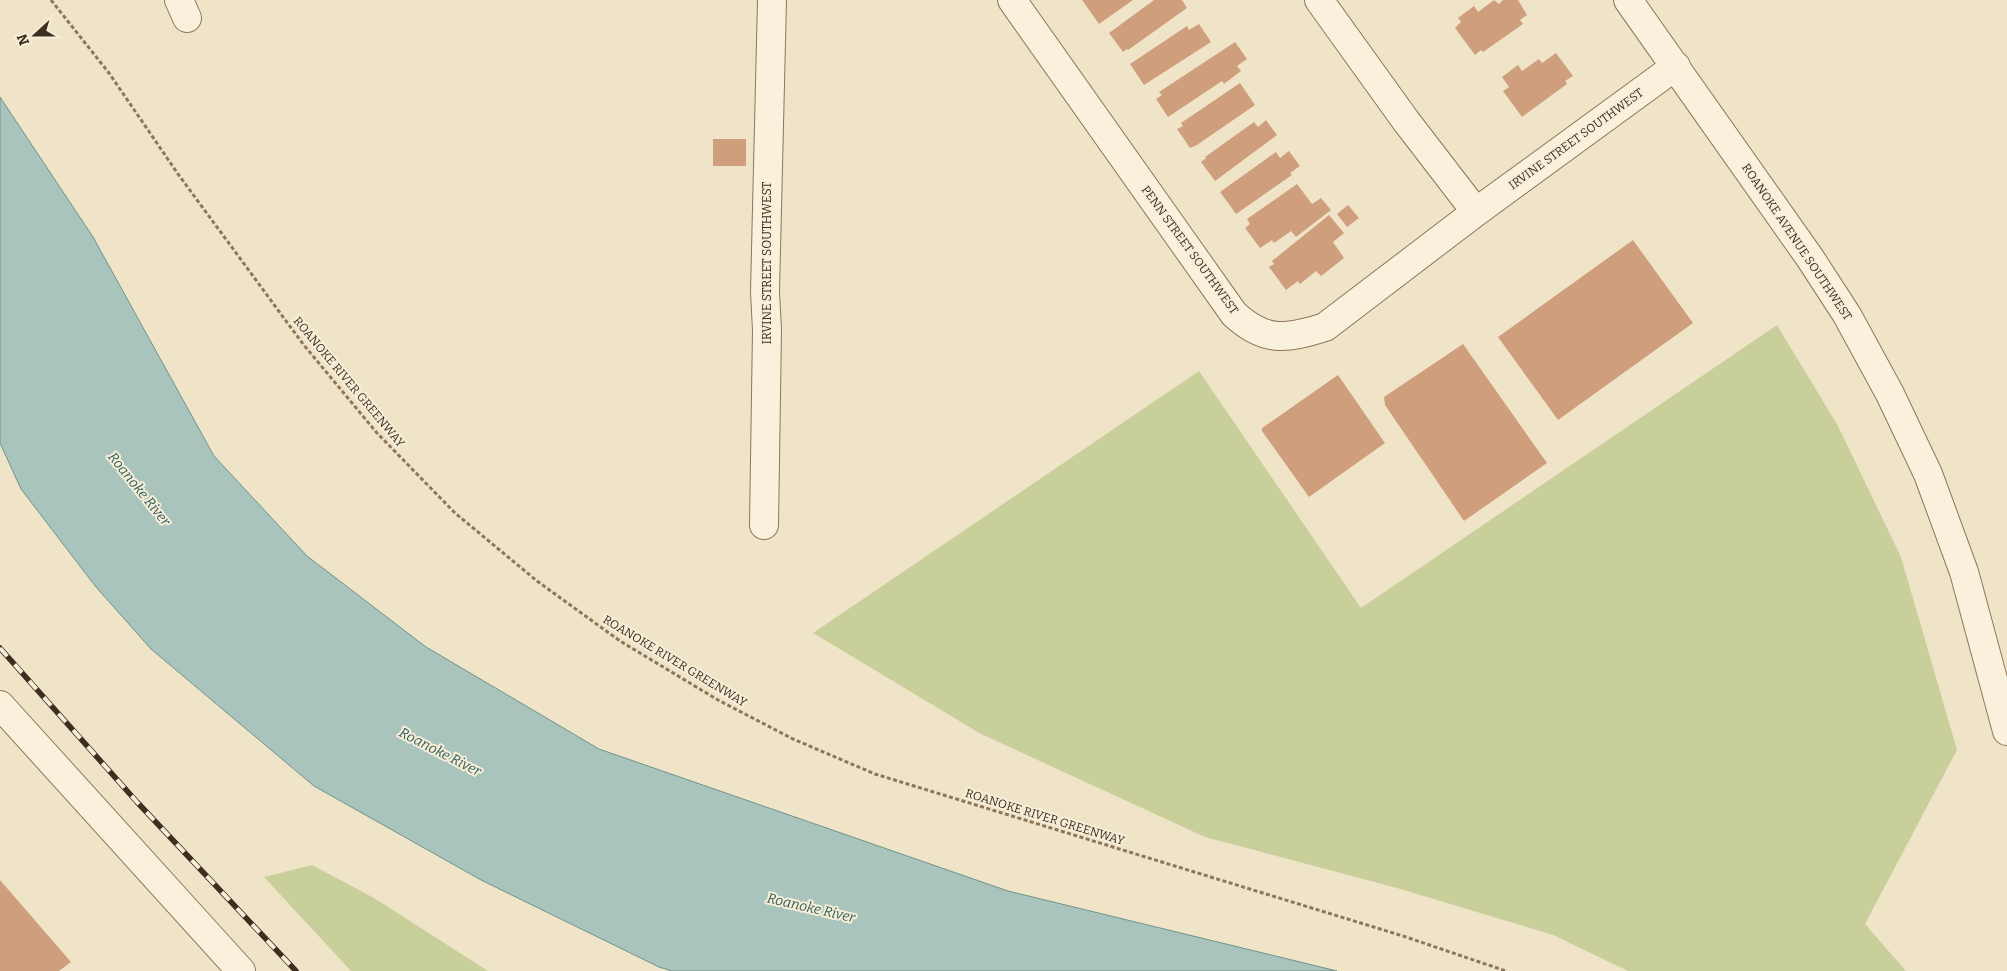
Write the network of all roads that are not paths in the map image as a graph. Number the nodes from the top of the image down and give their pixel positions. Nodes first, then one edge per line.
1 (772, 0) edge
2 (1012, 0) edge
3 (1318, 0) edge
4 (1628, 0) edge
5 (1676, 66) junction
6 (1476, 212) junction
7 (764, 525) dead end
8 (0, 705) edge
9 (2007, 731) edge
10 (241, 971) edge

1 - 7 street, IRVINE STREET SOUTHWEST
2 - 6 street, PENN STREET SOUTHWEST
3 - 6 street
4 - 5 street, ROANOKE AVENUE SOUTHWEST
5 - 6 street, IRVINE STREET SOUTHWEST
5 - 9 street, ROANOKE AVENUE SOUTHWEST
8 - 10 street

